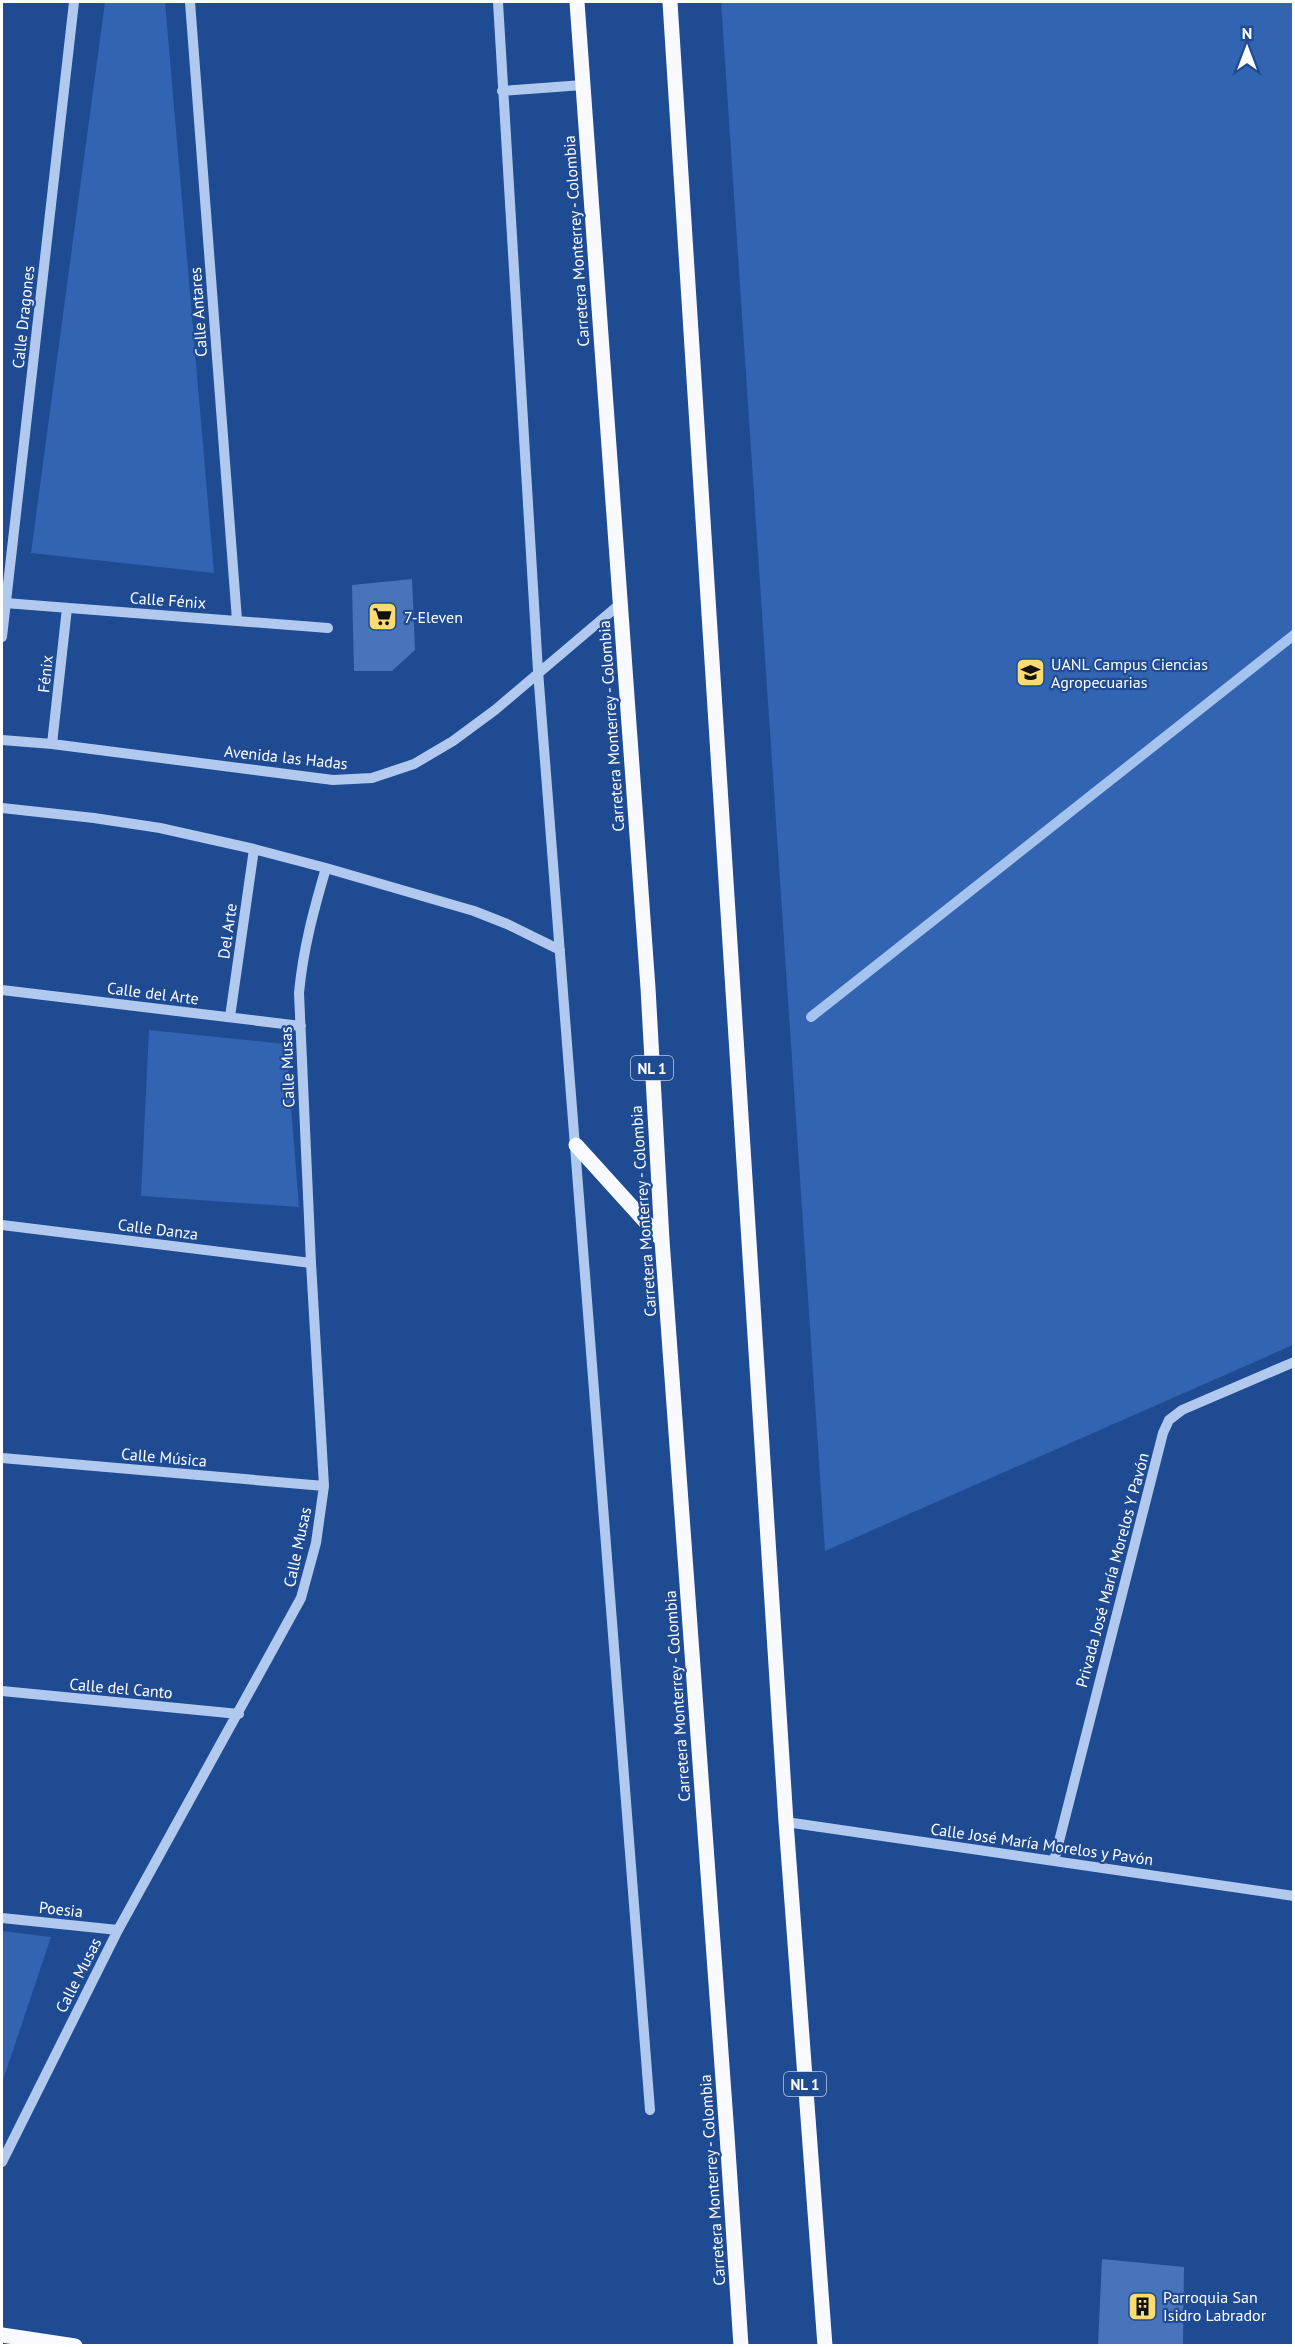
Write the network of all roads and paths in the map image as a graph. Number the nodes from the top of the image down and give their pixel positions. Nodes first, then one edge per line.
1 (74, 2) edge
2 (190, 2) edge
3 (498, 2) edge
4 (577, 2) edge
5 (670, 2) edge
6 (583, 85) junction
7 (502, 91) junction
8 (5, 603) junction
9 (620, 604) junction
10 (67, 608) junction
11 (237, 620) junction
12 (328, 628) dead end
13 (2, 637) edge
14 (538, 671) junction
15 (2, 740) edge
16 (52, 744) junction
17 (2, 808) edge
18 (254, 849) junction
19 (326, 868) junction
20 (560, 950) junction
21 (2, 990) edge
22 (230, 1017) junction
23 (301, 1026) junction
24 (576, 1145) junction
25 (2, 1225) edge
26 (662, 1240) junction
27 (311, 1263) junction
28 (1293, 1362) edge
29 (2, 1458) edge
30 (324, 1486) junction
31 (2, 1691) edge
32 (238, 1714) junction
33 (786, 1822) junction
34 (1054, 1861) junction
35 (1293, 1896) edge
36 (2, 1917) edge
37 (118, 1930) junction
38 (650, 2110) dead end
39 (6, 2142) edge
40 (2, 2162) edge
41 (2, 2335) edge
42 (75, 2346) edge
43 (741, 2346) edge
44 (825, 2346) edge

1 - 8 street, Calle Dragones
2 - 11 street, Calle Antares
3 - 7 street
4 - 6 main road, Carretera Monterrey - Colombia / NL 1
5 - 33 main road, NL 1
6 - 7 street
6 - 9 main road, Carretera Monterrey - Colombia / NL 1
7 - 14 street
8 - 10 street, Calle Fénix
8 - 13 street, Calle Dragones
9 - 14 street, Avenida las Hadas
9 - 26 main road, Carretera Monterrey - Colombia / NL 1
10 - 11 street, Calle Fénix
10 - 16 street, Fénix
11 - 12 street, Calle Fénix
14 - 16 street, Avenida las Hadas
14 - 20 street
15 - 16 street, Avenida las Hadas
17 - 18 street
18 - 19 street
18 - 22 street, Del Arte
19 - 20 street
19 - 23 street, Calle Musas
20 - 24 street
21 - 22 street, Calle del Arte
22 - 23 street, Calle del Arte
23 - 27 street, Calle Musas
24 - 26 main road
24 - 38 street
25 - 27 street, Calle Danza
26 - 43 main road, Carretera Monterrey - Colombia / NL 1
27 - 30 street, Calle Musas
28 - 34 street, Privada José María Morelos Y Pavón
29 - 30 street, Calle Música
30 - 32 street, Calle Musas
31 - 32 street, Calle del Canto
32 - 37 street, Calle Musas
33 - 34 street, Calle José María Morelos y Pavón
33 - 44 main road, NL 1
34 - 35 street, Calle José María Morelos y Pavón
36 - 37 street, Poesia
37 - 39 street, Calle Musas
39 - 40 street, Calle Musas
41 - 42 main road

